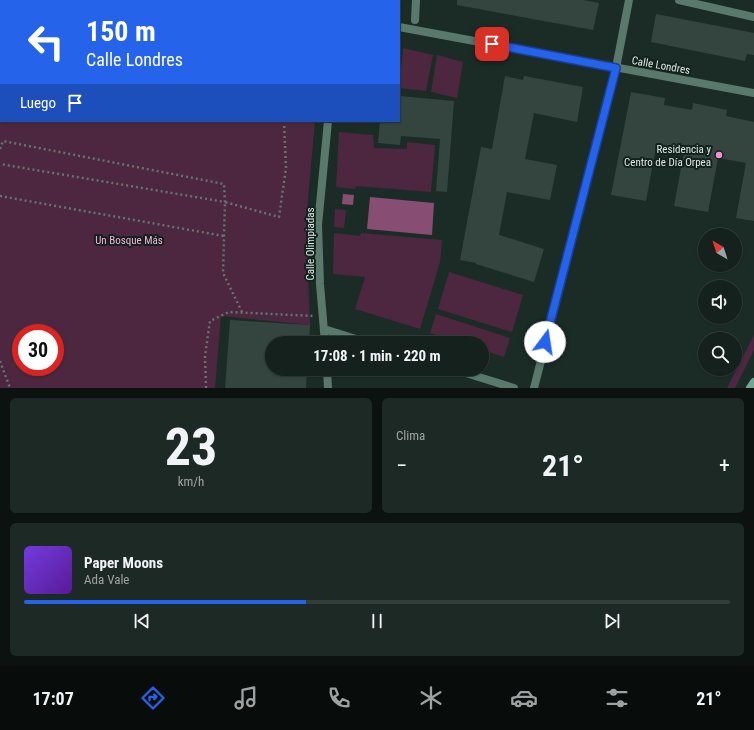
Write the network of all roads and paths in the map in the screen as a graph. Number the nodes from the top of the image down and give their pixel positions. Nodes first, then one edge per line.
1 (416, 0) edge
2 (629, 0) edge
3 (679, 0) edge
4 (754, 17) edge
5 (415, 20) dead end
6 (400, 27) edge
7 (616, 68) junction
8 (754, 93) edge
9 (284, 122) edge
10 (328, 122) edge
11 (0, 149) edge
12 (0, 164) edge
13 (0, 196) edge
14 (225, 202) junction
15 (224, 236) junction
16 (242, 312) junction
17 (323, 317) junction
18 (324, 329) junction
19 (324, 336) edge
20 (346, 336) edge
21 (0, 361) edge
22 (327, 376) edge
23 (475, 376) edge
24 (754, 382) edge
25 (10, 388) edge
26 (206, 388) edge
27 (328, 388) edge
28 (514, 388) edge
29 (534, 388) edge
30 (750, 388) edge

1 - 5 street
2 - 7 street
3 - 4 street
6 - 7 street, Calle Londres
7 - 8 street, Calle Londres
7 - 29 street
9 - 14 path
10 - 17 street, Calle Olimpiadas
11 - 14 path
12 - 14 path
13 - 15 path
14 - 15 path
15 - 16 path
16 - 17 path
16 - 26 path
17 - 18 street, Calle Olimpiadas
18 - 19 street, Calle Olimpiadas
18 - 20 street
21 - 25 path
22 - 27 street
23 - 28 street
24 - 30 main road

